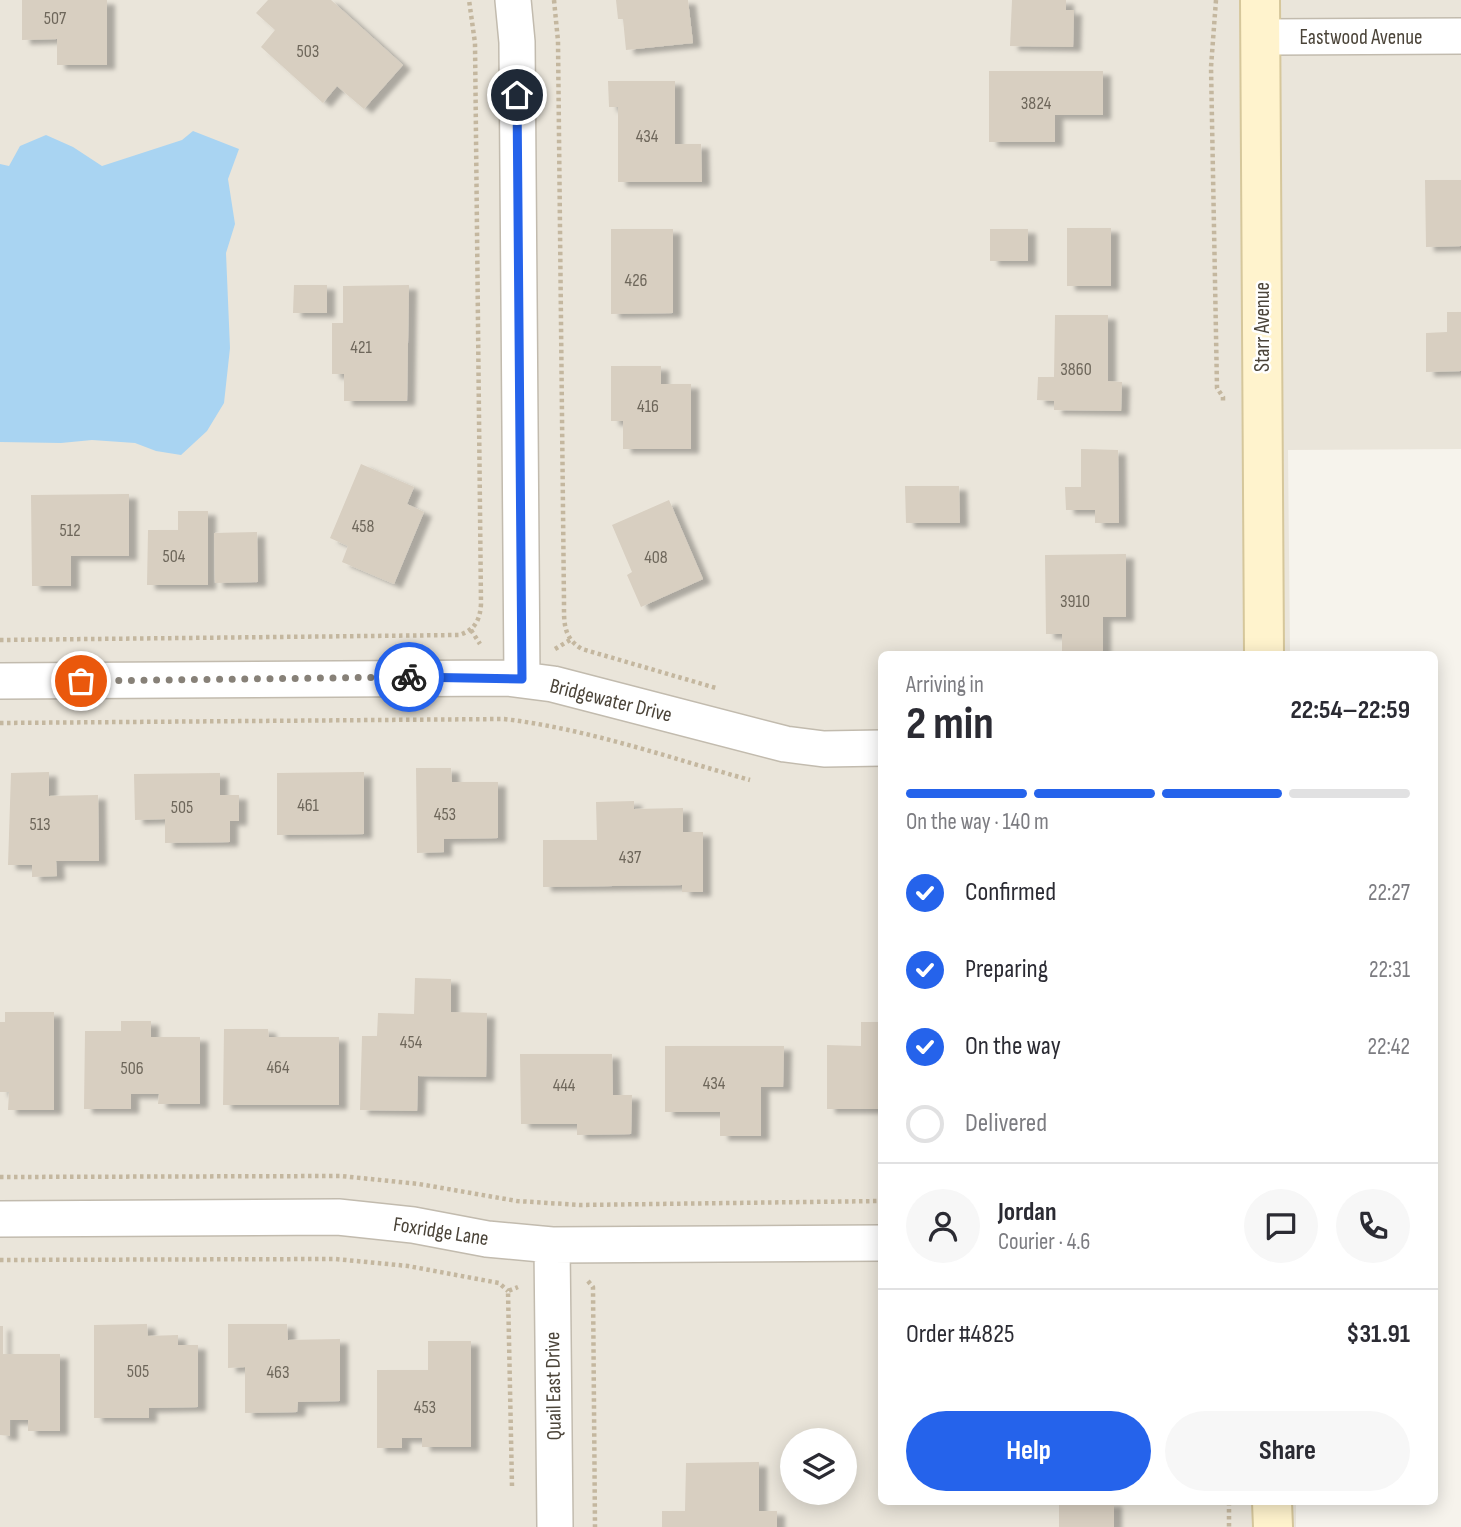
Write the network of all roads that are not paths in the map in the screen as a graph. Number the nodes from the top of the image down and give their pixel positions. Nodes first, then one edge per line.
1 (513, 0) edge
2 (1261, 0) edge
3 (1461, 36) edge
4 (1261, 37) junction
5 (1264, 651) edge
6 (522, 679) junction
7 (0, 681) edge
8 (878, 748) edge
9 (0, 1219) edge
10 (878, 1243) edge
11 (552, 1245) junction
12 (1272, 1505) edge
13 (555, 1527) edge
14 (1273, 1527) edge

1 - 6 street
2 - 4 street, Starr Avenue
3 - 4 street, Eastwood Avenue
4 - 5 street, Starr Avenue
6 - 7 street, Bridgewater Drive
6 - 8 street, Bridgewater Drive
9 - 11 street, Foxridge Lane
10 - 11 street, Foxridge Lane
11 - 13 street, Quail East Drive
12 - 14 street

